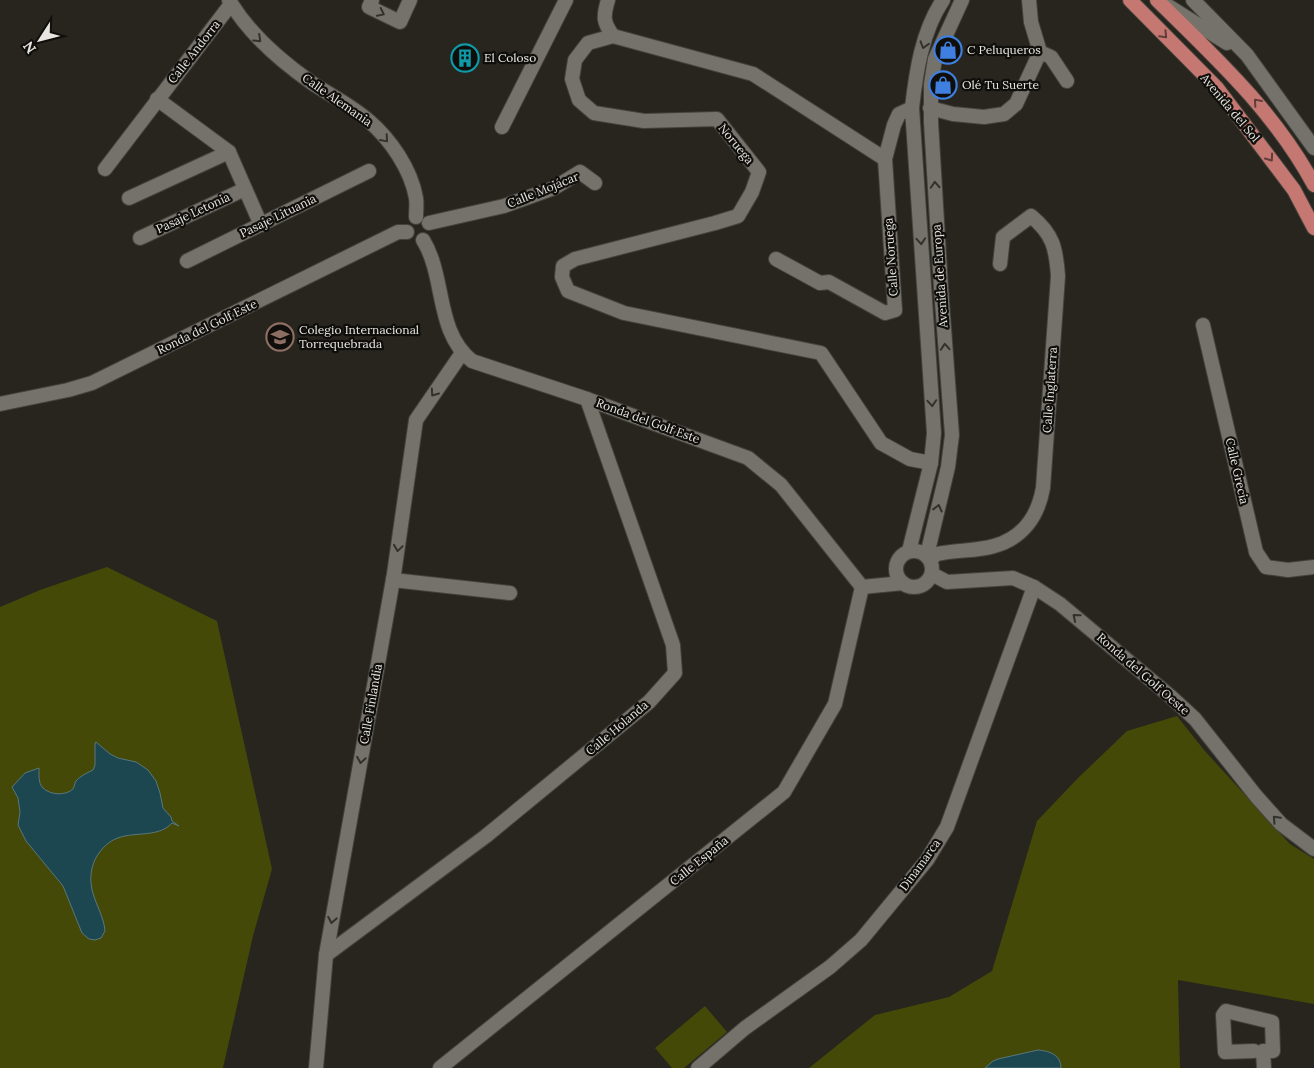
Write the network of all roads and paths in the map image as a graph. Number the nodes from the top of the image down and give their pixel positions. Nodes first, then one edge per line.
1 (372, 0) edge
2 (410, 0) edge
3 (566, 0) edge
4 (608, 0) edge
5 (943, 0) edge
6 (962, 0) edge
7 (1028, 0) edge
8 (1130, 0) edge
9 (1158, 0) edge
10 (1193, 0) edge
11 (230, 2) edge
12 (613, 36) junction
13 (1040, 52) junction
14 (1247, 55) junction
15 (1067, 81) dead end
16 (157, 100) junction
17 (912, 108) junction
18 (930, 108) junction
19 (502, 127) dead end
20 (1314, 148) edge
21 (230, 152) junction
22 (885, 159) junction
23 (105, 168) dead end
24 (369, 171) dead end
25 (595, 183) dead end
26 (1314, 185) edge
27 (245, 189) junction
28 (129, 198) dead end
29 (416, 217) junction
30 (429, 223) junction
31 (261, 224) junction
32 (1314, 228) edge
33 (407, 232) junction
34 (140, 238) dead end
35 (423, 240) junction
36 (776, 258) dead end
37 (187, 261) dead end
38 (1000, 264) dead end
39 (1203, 325) dead end
40 (462, 353) junction
41 (587, 399) junction
42 (0, 404) edge
43 (931, 463) junction
44 (909, 551) junction
45 (928, 557) junction
46 (1314, 567) edge
47 (932, 574) junction
48 (393, 580) junction
49 (903, 584) junction
50 (862, 587) junction
51 (1034, 587) junction
52 (510, 593) dead end
53 (1314, 849) edge
54 (326, 956) junction
55 (1254, 1050) dead end
56 (316, 1068) edge
57 (440, 1068) edge
58 (698, 1068) edge
59 (1264, 1068) edge

1 -> 2 street
3 - 19 street
4 - 12 street
5 -> 17 street, Avenida de Europa
6 - 18 street, Avenida de Europa
7 - 13 street
8 -> 32 main road, Avenida del Sol
9 - 14 street
26 -> 9 main road, Avenida del Sol
10 - 14 street
11 - 16 street, Calle Andorra
11 -> 29 street, Calle Alemania
12 - 22 street
12 - 43 street, Noruega
13 - 15 street
13 - 18 street
14 - 20 street
16 - 21 street
16 - 23 street, Calle Andorra
17 - 22 street
17 -> 43 street, Avenida de Europa
45 -> 18 street, Avenida de Europa
21 - 27 street
21 - 28 street
22 - 36 street, Calle Noruega
24 - 31 street, Pasaje Lituania
25 - 30 street, Calle Mojácar
27 - 31 street
27 - 34 street, Pasaje Letonia
29 - 30 street
29 - 33 street
30 - 35 street
31 - 37 street, Pasaje Lituania
33 - 35 street
33 - 42 street, Ronda del Golf Este
35 - 40 street
38 - 45 street, Calle Inglaterra
39 - 46 street, Calle Grecia
40 - 41 street, Ronda del Golf Este
40 -> 48 street, Calle Finlandia
41 - 50 street, Ronda del Golf Este
41 - 54 street, Calle Holanda
43 - 44 street, Avenida de Europa
44 - 45 street
44 - 49 street
45 - 47 street
47 - 49 street
47 - 51 street, Ronda del Golf Oeste
48 - 52 street
48 -> 54 street, Calle Finlandia
49 - 50 street
50 - 57 street, Calle España
53 -> 51 street, Ronda del Golf Oeste
51 - 58 street, Dinamarca
54 - 56 street, Calle Finlandia
55 - 59 street

